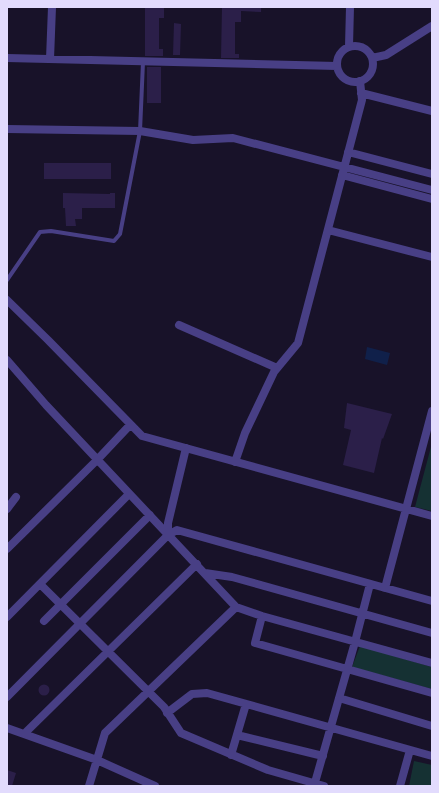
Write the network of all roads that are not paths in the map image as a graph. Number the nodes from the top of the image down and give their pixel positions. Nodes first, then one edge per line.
1 (52, 7) edge
2 (350, 7) edge
3 (432, 26) edge
4 (349, 46) junction
5 (7, 58) edge
6 (372, 58) junction
7 (50, 59) junction
8 (143, 62) junction
9 (337, 66) junction
10 (360, 81) junction
11 (361, 93) junction
12 (432, 111) edge
13 (7, 129) edge
14 (140, 131) junction
15 (348, 152) junction
16 (344, 166) junction
17 (432, 174) edge
18 (342, 175) junction
19 (432, 190) edge
20 (432, 199) edge
21 (328, 230) junction
22 (432, 257) edge
23 (7, 280) edge
24 (7, 300) edge
25 (179, 325) dead end
26 (7, 360) edge
27 (277, 368) junction
28 (432, 410) edge
29 (130, 425) junction
30 (186, 448) junction
31 (97, 460) junction
32 (235, 462) junction
33 (129, 494) junction
34 (16, 497) dead end
35 (7, 509) edge
36 (406, 509) junction
37 (150, 515) junction
38 (432, 516) edge
39 (168, 535) junction
40 (7, 549) edge
41 (196, 564) junction
42 (205, 573) junction
43 (40, 584) junction
44 (370, 584) junction
45 (385, 588) junction
46 (432, 601) edge
47 (61, 604) junction
48 (236, 607) junction
49 (363, 614) junction
50 (262, 616) junction
51 (7, 617) edge
52 (44, 621) dead end
53 (80, 624) junction
54 (432, 633) edge
55 (355, 642) junction
56 (108, 652) junction
57 (432, 663) edge
58 (348, 669) junction
59 (149, 692) junction
60 (432, 693) edge
61 (7, 697) edge
62 (339, 698) junction
63 (246, 704) junction
64 (168, 713) junction
65 (432, 726) edge
66 (7, 728) edge
67 (331, 728) junction
68 (24, 734) junction
69 (237, 735) junction
70 (410, 750) junction
71 (231, 755) junction
72 (323, 756) junction
73 (432, 756) edge
74 (97, 760) junction
75 (314, 785) edge
76 (89, 786) edge
77 (155, 786) edge
78 (324, 786) edge
79 (400, 786) edge

1 - 7 street
2 - 4 street
3 - 6 street
4 - 6 street
4 - 9 street
5 - 7 street
6 - 10 street
7 - 8 street
8 - 9 street
8 - 14 lane
9 - 10 street
10 - 11 street
11 - 12 street
11 - 15 street
13 - 14 street
14 - 16 street
14 - 23 lane
15 - 16 street
15 - 17 street
16 - 18 street
16 - 19 street
18 - 20 street
18 - 21 street
21 - 22 street
21 - 27 street
24 - 29 street
25 - 27 street
26 - 31 street
27 - 32 street
28 - 36 street
29 - 30 street
29 - 31 street
30 - 32 street
30 - 39 street
31 - 33 street
31 - 40 street
32 - 36 street
33 - 37 street
33 - 43 street
34 - 35 street
36 - 38 street
36 - 45 street
37 - 39 street
37 - 47 street
39 - 41 street
39 - 44 street
39 - 53 street
41 - 42 street
41 - 56 street
42 - 48 street
42 - 49 street
43 - 47 street
43 - 51 street
44 - 45 street
44 - 49 street
45 - 46 street
47 - 52 street
47 - 53 street
48 - 50 street
48 - 59 street
49 - 54 street
49 - 55 street
50 - 55 street
50 - 58 street
53 - 56 street
53 - 61 street
55 - 57 street
55 - 58 street
56 - 59 street
56 - 68 street
58 - 60 street
58 - 62 street
59 - 64 street
59 - 74 street
62 - 65 street
62 - 67 street
63 - 64 street
63 - 67 street
63 - 69 street
64 - 71 street
66 - 68 street
67 - 70 street
67 - 72 street
68 - 74 street
69 - 71 street
69 - 72 street
70 - 73 street
70 - 79 street
71 - 75 street
72 - 75 street
74 - 76 street
74 - 77 street
75 - 78 street

